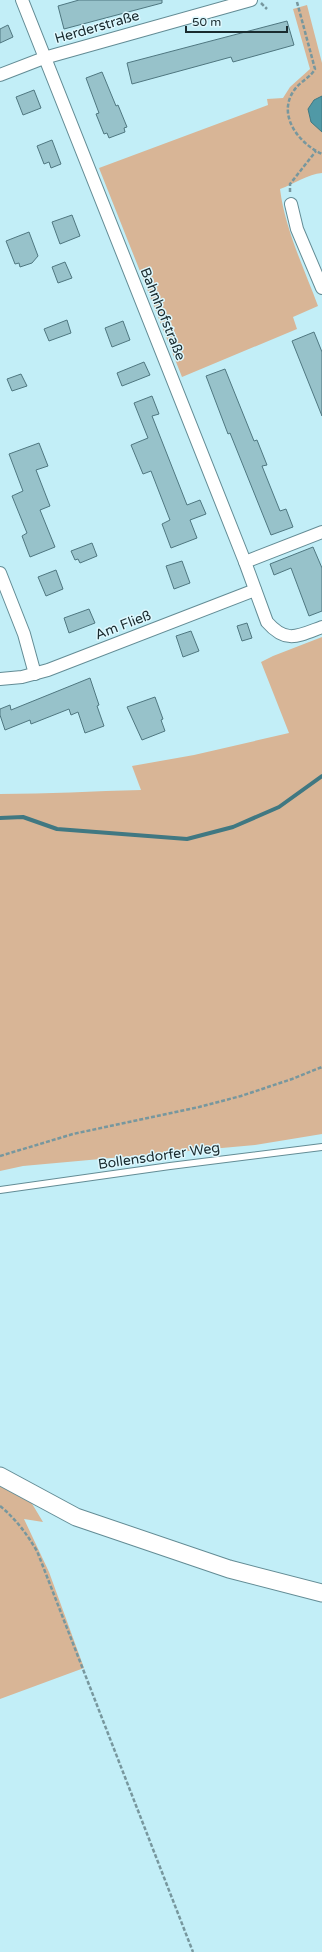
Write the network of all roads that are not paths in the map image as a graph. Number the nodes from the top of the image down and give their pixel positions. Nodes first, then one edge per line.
1 (22, 0) edge
2 (251, 0) edge
3 (44, 58) junction
4 (0, 75) edge
5 (291, 204) road end
6 (322, 288) edge
7 (322, 532) edge
8 (245, 562) junction
9 (0, 573) edge
10 (255, 590) junction
11 (322, 627) edge
12 (35, 674) junction
13 (0, 679) edge
14 (322, 1147) edge
15 (0, 1190) edge
16 (0, 1476) edge
17 (322, 1593) edge

1 - 3 street, Bahnhofstraße
2 - 3 street, Herderstraße
3 - 4 street, Herderstraße
3 - 8 street, Bahnhofstraße
5 - 6 street
7 - 8 street
8 - 10 street, Bahnhofstraße
9 - 12 street
10 - 11 street, Bahnhofstraße
10 - 12 street, Am Fließ
12 - 13 street, Am Fließ
14 - 15 lane, Bollensdorfer Weg
16 - 17 main road

